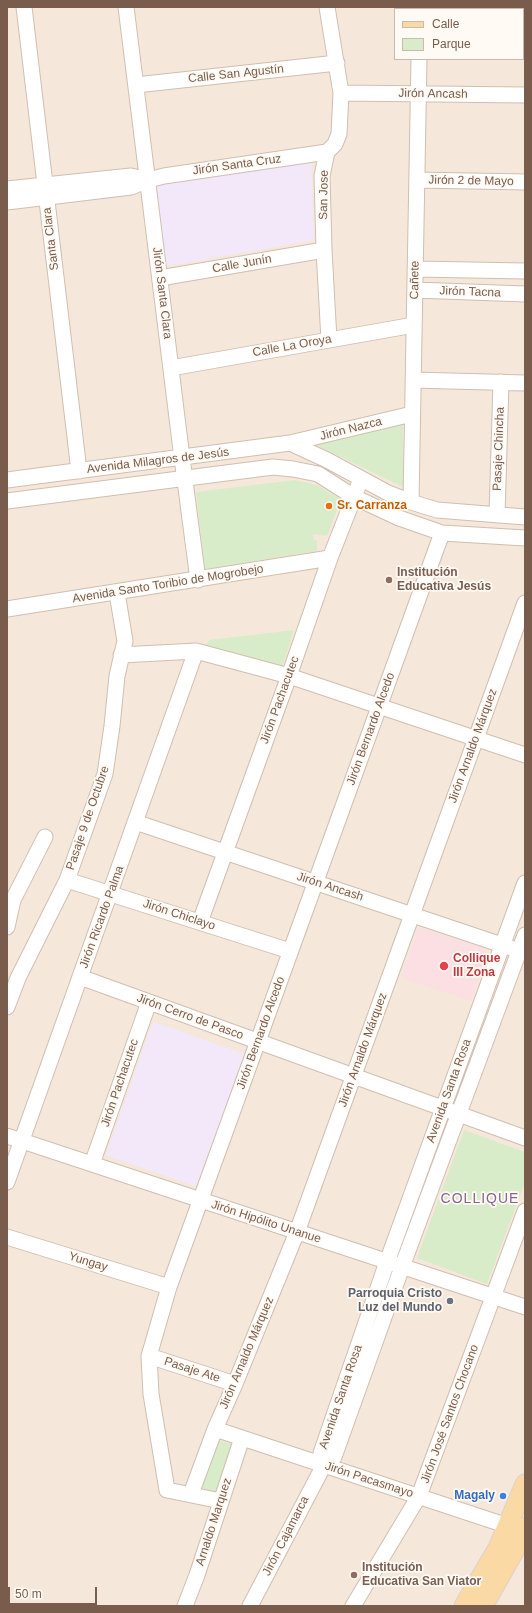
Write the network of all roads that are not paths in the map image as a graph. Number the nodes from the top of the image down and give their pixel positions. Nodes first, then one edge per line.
1 (24, 7) edge
2 (126, 7) edge
3 (327, 7) edge
4 (419, 60) edge
5 (336, 63) junction
6 (136, 85) junction
7 (341, 92) junction
8 (418, 94) junction
9 (525, 96) edge
10 (327, 152) junction
11 (148, 180) junction
12 (417, 180) junction
13 (525, 182) edge
14 (7, 190) edge
15 (46, 191) junction
16 (7, 202) edge
17 (324, 250) junction
18 (415, 269) junction
19 (525, 271) edge
20 (160, 278) junction
21 (415, 290) junction
22 (525, 294) edge
23 (414, 325) junction
24 (329, 340) junction
25 (171, 368) junction
26 (413, 380) junction
27 (501, 382) junction
28 (525, 382) edge
29 (412, 414) junction
30 (290, 444) junction
31 (182, 458) junction
32 (79, 471) junction
33 (185, 478) junction
34 (361, 479) junction
35 (7, 480) edge
36 (354, 497) junction
37 (7, 501) edge
38 (411, 502) junction
39 (497, 515) junction
40 (525, 517) edge
41 (442, 533) junction
42 (525, 538) edge
43 (330, 558) junction
44 (198, 580) junction
45 (117, 593) junction
46 (525, 603) edge
47 (7, 609) edge
48 (196, 651) junction
49 (122, 654) junction
50 (289, 676) junction
51 (379, 706) junction
52 (476, 738) junction
53 (525, 755) edge
54 (135, 822) junction
55 (45, 837) dead end
56 (225, 852) junction
57 (67, 880) junction
58 (315, 882) junction
59 (525, 883) edge
60 (110, 893) junction
61 (412, 915) junction
62 (200, 922) junction
63 (7, 927) edge
64 (525, 935) edge
65 (502, 945) junction
66 (290, 951) junction
67 (522, 952) edge
68 (80, 977) junction
69 (149, 1002) junction
70 (7, 1007) edge
71 (258, 1042) junction
72 (354, 1076) junction
73 (443, 1108) junction
74 (458, 1114) junction
75 (7, 1136) edge
76 (525, 1138) edge
77 (22, 1141) junction
78 (92, 1164) junction
79 (7, 1182) edge
80 (200, 1200) junction
81 (525, 1211) edge
82 (297, 1232) junction
83 (7, 1237) edge
84 (387, 1262) junction
85 (402, 1267) junction
86 (169, 1286) junction
87 (493, 1298) junction
88 (525, 1308) edge
89 (149, 1356) junction
90 (235, 1384) junction
91 (214, 1429) junction
92 (242, 1438) junction
93 (324, 1465) junction
94 (525, 1484) edge
95 (191, 1494) junction
96 (420, 1496) junction
97 (221, 1501) junction
98 (519, 1528) edge
99 (512, 1553) edge
100 (185, 1606) edge
101 (250, 1606) edge
102 (353, 1606) edge
103 (464, 1606) edge
104 (483, 1606) edge

1 - 15 street, Santa Clara
2 - 6 street, Jirón Santa Clara
3 - 5 street, San Jose
4 - 8 street, Cañete
5 - 6 street, Calle San Agustín
5 - 7 street, San Jose
6 - 11 street, Jirón Santa Clara
7 - 8 street, Jirón Ancash
7 - 10 street, San Jose
8 - 9 street, Jirón Ancash
8 - 12 street, Cañete
10 - 11 street, Jirón Santa Cruz
10 - 17 street, San Jose
11 - 15 street, Jirón Santa Cruz
11 - 20 street, Jirón Santa Clara
12 - 13 street, Jirón 2 de Mayo
12 - 18 street, Cañete
14 - 15 street, Jirón Santa Cruz
15 - 16 street, Jirón Santa Cruz
15 - 32 street, Santa Clara
17 - 20 street, Calle Junín
17 - 24 street, San Jose
18 - 19 street
18 - 21 street, Cañete
20 - 25 street, Jirón Santa Clara
21 - 22 street, Jirón Tacna
21 - 23 street, Cañete
23 - 24 street, Calle La Oroya
23 - 26 street, Cañete
24 - 25 street, Calle La Oroya
25 - 31 street, Jirón Santa Clara
26 - 27 street
26 - 29 street, Cañete
27 - 28 street
27 - 39 street, Pasaje Chincha
29 - 30 street, Jirón Nazca
29 - 38 street, Cañete
30 - 31 street, Avenida Milagros de Jesús
30 - 34 street, Avenida Milagros de Jesús
31 - 32 street, Avenida Milagros de Jesús
31 - 33 street, Jirón Santa Clara
32 - 35 street, Avenida Milagros de Jesús
33 - 36 street, Avenida Milagros de Jesús
33 - 37 street, Avenida Milagros de Jesús
33 - 44 street, Jirón Santa Clara
34 - 36 street, Jirón Pachacutec
34 - 38 street, Avenida Milagros de Jesús
36 - 41 street, Avenida Milagros de Jesús
36 - 43 street, Jirón Pachacutec
38 - 39 street, Avenida Milagros de Jesús
39 - 40 street, Avenida Milagros de Jesús
41 - 42 street, Avenida Milagros de Jesús
41 - 51 street, Jirón Bernardo Alcedo
43 - 44 street, Avenida Santo Toribio de Mogrobejo
43 - 50 street, Jirón Pachacutec
44 - 45 street, Avenida Santo Toribio de Mogrobejo
45 - 47 street, Avenida Santo Toribio de Mogrobejo
45 - 49 street, Pasaje 9 de Octubre
46 - 52 street, Jirón Arnaldo Márquez
48 - 49 street
48 - 50 street
48 - 54 street, Jirón Ricardo Palma
49 - 57 street, Pasaje 9 de Octubre
50 - 51 street
50 - 56 street, Jirón Pachacutec
51 - 52 street
51 - 58 street, Jirón Bernardo Alcedo
52 - 53 street
52 - 61 street, Jirón Arnaldo Márquez
54 - 56 street, Jirón Ancash
54 - 60 street, Jirón Ricardo Palma
55 - 63 street
56 - 58 street, Jirón Ancash
56 - 62 street, Jirón Pachacutec
57 - 60 street, Jirón Chiclayo
57 - 70 street, Pasaje 9 de Octubre
58 - 61 street, Jirón Ancash
58 - 66 street, Jirón Bernardo Alcedo
59 - 65 street, Avenida Santa Rosa
60 - 62 street, Jirón Chiclayo
60 - 68 street, Jirón Ricardo Palma
61 - 65 street, Jirón Ancash
61 - 72 street, Jirón Arnaldo Márquez
62 - 66 street, Jirón Chiclayo
64 - 67 street, Avenida Santa Rosa
65 - 67 street, Jirón Ancash
65 - 73 street, Avenida Santa Rosa
66 - 71 street, Jirón Bernardo Alcedo
67 - 74 street, Avenida Santa Rosa
68 - 69 street, Jirón Cerro de Pasco
68 - 77 street, Jirón Ricardo Palma
69 - 71 street, Jirón Cerro de Pasco
69 - 78 street, Jirón Pachacutec
71 - 72 street, Jirón Cerro de Pasco
71 - 80 street, Jirón Bernardo Alcedo
72 - 73 street, Jirón Cerro de Pasco
72 - 82 street, Jirón Arnaldo Márquez
73 - 74 street, Jirón Cerro de Pasco
73 - 84 street, Avenida Santa Rosa
74 - 76 street, Jirón Cerro de Pasco
74 - 85 street, Avenida Santa Rosa
75 - 77 street, Jirón Hipólito Unanue
77 - 78 street, Jirón Hipólito Unanue
77 - 79 street, Jirón Ricardo Palma
78 - 80 street, Jirón Hipólito Unanue
80 - 82 street, Jirón Hipólito Unanue
80 - 86 street, Jirón Bernardo Alcedo
81 - 87 street, Jirón José Santos Chocano
82 - 84 street, Jirón Hipólito Unanue
82 - 90 street, Jirón Arnaldo Márquez
83 - 86 street, Yungay
84 - 85 street, Jirón Hipólito Unanue
84 - 93 street, Avenida Santa Rosa
85 - 87 street, Jirón Hipólito Unanue
85 - 93 street, Avenida Santa Rosa
86 - 89 street, Jirón Bernardo Alcedo
87 - 88 street, Jirón Hipólito Unanue
87 - 96 street, Jirón José Santos Chocano
89 - 90 street, Pasaje Ate
89 - 95 street, Jirón Bernardo Alcedo
90 - 91 street, Jirón Arnaldo Márquez
91 - 92 street, Jirón Pacasmayo
91 - 95 street, Jirón Arnaldo Márquez
92 - 93 street, Jirón Pacasmayo
92 - 97 street, Arnaldo Marquez
93 - 96 street, Jirón Pacasmayo
93 - 101 street, Jirón Cajamarca
94 - 98 main road
95 - 97 street, Jirón Bernardo Alcedo
96 - 98 street, Jirón Pacasmayo
96 - 102 street, Jirón José Santos Chocano
97 - 100 street, Arnaldo Marquez
98 - 99 main road
99 - 103 main road
99 - 104 main road

